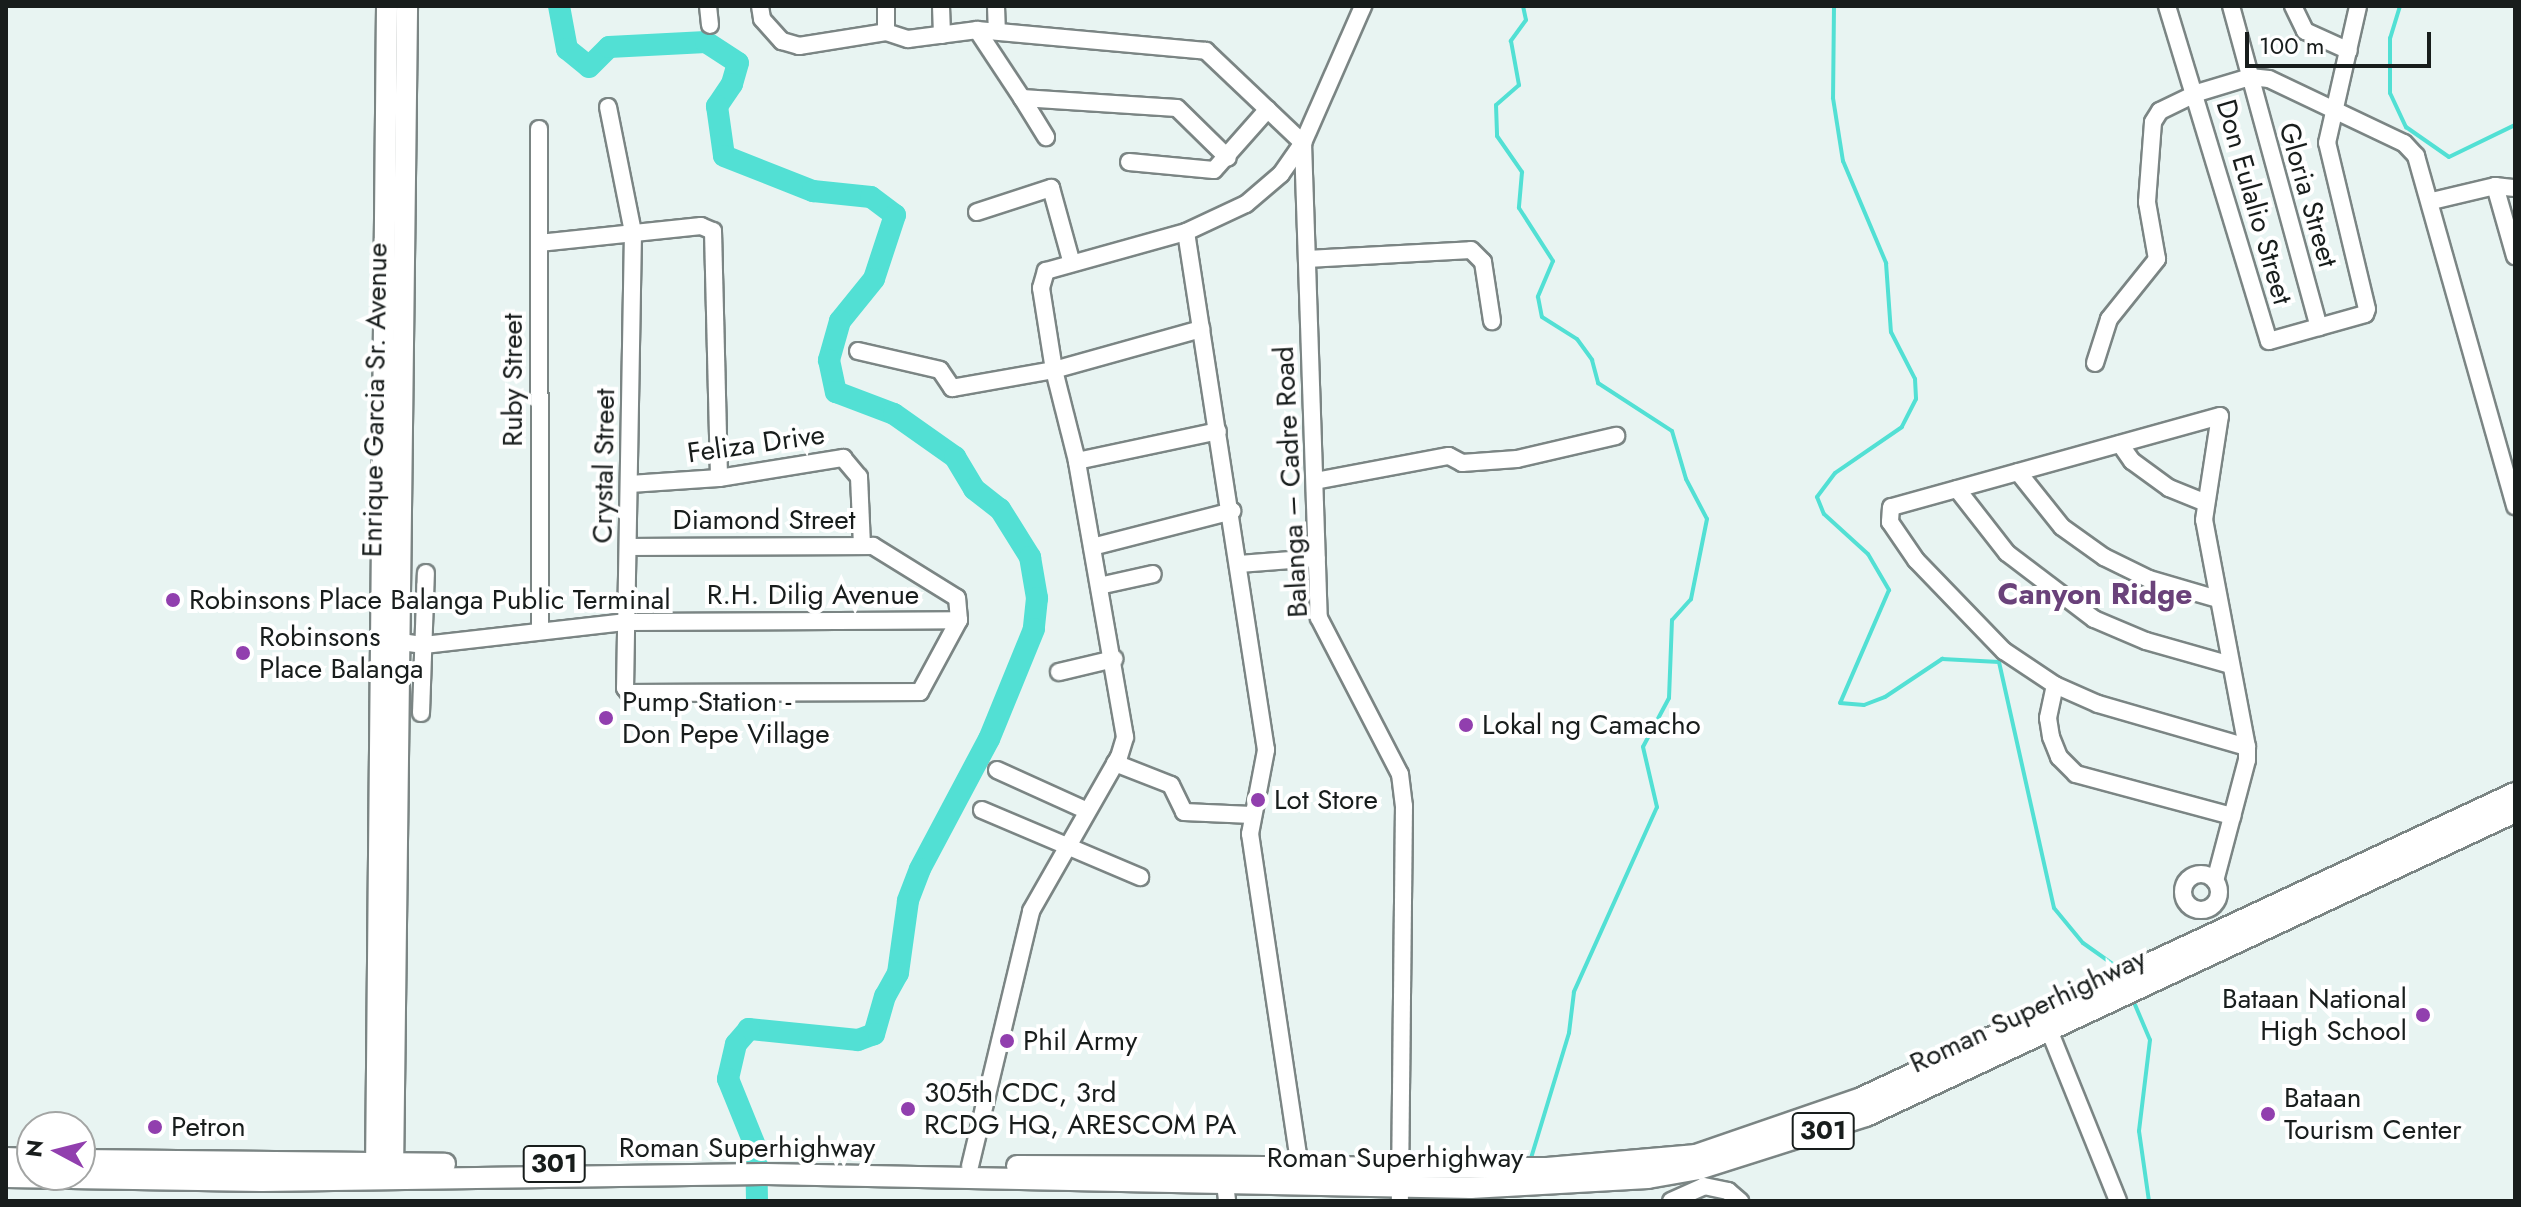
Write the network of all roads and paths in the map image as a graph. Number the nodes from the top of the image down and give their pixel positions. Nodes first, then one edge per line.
1 (387, 6) edge
2 (407, 6) edge
3 (708, 6) edge
4 (760, 6) edge
5 (886, 6) edge
6 (941, 6) edge
7 (996, 6) edge
8 (1363, 6) edge
9 (2167, 6) edge
10 (2231, 6) edge
11 (2293, 6) edge
12 (2358, 6) edge
13 (710, 25) dead end
14 (977, 30) junction
15 (997, 31) junction
16 (886, 32) junction
17 (942, 35) junction
18 (2349, 51) junction
19 (2250, 77) junction
20 (2197, 93) junction
21 (1022, 98) junction
22 (608, 107) dead end
23 (1268, 109) junction
24 (2336, 109) junction
25 (539, 129) dead end
26 (1046, 137) dead end
27 (1303, 143) junction
28 (1228, 158) junction
29 (1129, 162) dead end
30 (2509, 186) edge
31 (2432, 201) junction
32 (977, 212) dead end
33 (633, 232) junction
34 (1186, 232) junction
35 (539, 243) junction
36 (2515, 256) edge
37 (1307, 259) junction
38 (1071, 260) junction
39 (1492, 321) dead end
40 (2319, 327) junction
41 (1201, 329) junction
42 (858, 351) dead end
43 (2095, 363) dead end
44 (1054, 370) junction
45 (1218, 431) junction
46 (1616, 436) dead end
47 (2120, 444) junction
48 (1077, 461) junction
49 (2018, 472) junction
50 (719, 478) junction
51 (1315, 481) junction
52 (630, 484) junction
53 (1957, 489) junction
54 (2204, 502) junction
55 (2515, 506) edge
56 (1232, 511) junction
57 (862, 546) junction
58 (630, 547) junction
59 (1092, 547) junction
60 (1317, 558) junction
61 (1239, 564) junction
62 (426, 573) dead end
63 (1153, 574) dead end
64 (1099, 586) junction
65 (2218, 599) junction
66 (959, 620) junction
67 (627, 622) junction
68 (540, 630) junction
69 (391, 641) junction
70 (424, 645) junction
71 (1114, 659) junction
72 (2231, 665) junction
73 (1059, 672) dead end
74 (2055, 685) junction
75 (421, 713) dead end
76 (2247, 747) junction
77 (1115, 763) junction
78 (997, 770) dead end
79 (2515, 793) edge
80 (982, 810) dead end
81 (1085, 810) junction
82 (2515, 812) edge
83 (1252, 815) junction
84 (2232, 816) junction
85 (1063, 847) junction
86 (1140, 877) dead end
87 (2215, 881) junction
88 (2208, 909) junction
89 (2219, 929) junction
90 (2148, 975) junction
91 (2102, 997) junction
92 (2049, 1030) junction
93 (96, 1161) edge
94 (970, 1166) junction
95 (766, 1168) junction
96 (1300, 1168) junction
97 (384, 1171) junction
98 (6, 1177) edge
99 (1701, 1177) junction
100 (1400, 1184) edge
101 (1226, 1192) edge
102 (1471, 1194) edge
103 (1671, 1201) edge
104 (1740, 1201) edge
105 (2118, 1201) edge

1 - 69 main road, Enrique Garcia Sr. Avenue
2 - 69 main road, Enrique Garcia Sr. Avenue
3 - 13 street
4 - 16 street
5 - 16 street
6 - 17 street
7 - 15 street
8 - 27 street
9 - 20 street, Don Eulalio Street
10 - 19 street, Gloria Street
11 - 18 street
12 - 18 street
14 - 15 street
14 - 17 street
14 - 21 street
15 - 23 street
16 - 17 street
18 - 24 street
19 - 20 street
19 - 24 street
19 - 40 street, Gloria Street
20 - 40 street, Don Eulalio Street
20 - 43 street
21 - 26 street
21 - 28 street
22 - 33 street, Crystal Street
23 - 27 street
23 - 28 street
24 - 31 street
24 - 40 street, Don Eulalio Street
25 - 35 street, Ruby Street
27 - 34 street
27 - 37 street, Balanga – Cadre Road
28 - 29 street
30 - 31 street
30 - 36 street
31 - 55 street
32 - 38 street
33 - 35 street
33 - 50 street
33 - 52 street, Crystal Street
34 - 38 street
34 - 41 street
35 - 68 street, Ruby Street
37 - 39 street
37 - 51 street, Balanga – Cadre Road
38 - 44 street
41 - 44 street
41 - 45 street
42 - 44 street
44 - 48 street
45 - 48 street
45 - 56 street
46 - 51 street
47 - 49 street
47 - 54 street
47 - 54 street
48 - 59 street
49 - 53 street
49 - 65 street
50 - 52 street, Feliza Drive
50 - 57 street, Feliza Drive
51 - 60 street, Balanga – Cadre Road
52 - 58 street, Crystal Street
53 - 72 street
53 - 74 street
54 - 65 street
56 - 59 street
56 - 61 street
57 - 58 street, Diamond Street
57 - 66 street, Diamond Street
58 - 67 street, Crystal Street
59 - 64 street
60 - 61 street
60 - 100 street, Balanga – Cadre Road
61 - 83 street
62 - 70 street
63 - 64 street
64 - 71 street
65 - 72 street
66 - 67 street, R.H. Dilig Avenue
66 - 67 street, Crystal Street
67 - 68 street, R.H. Dilig Avenue
68 - 70 street, R.H. Dilig Avenue
69 - 70 street, R.H. Dilig Avenue
69 - 97 main road, Enrique Garcia Sr. Avenue
70 - 75 street
71 - 73 street
71 - 77 street
72 - 76 street
74 - 76 street
74 - 84 street
76 - 84 street
77 - 81 street
77 - 83 street
78 - 81 street
79 - 89 main road, Roman Superhighway / 301
80 - 85 street
81 - 85 street
82 - 90 main road, Roman Superhighway / 301
83 - 96 street
84 - 87 street
85 - 86 street
85 - 94 street
87 - 88 street
87 - 88 street
88 - 89 street
89 - 90 main road, Roman Superhighway / 301
90 - 91 main road, Roman Superhighway / 301
91 - 92 main road, Roman Superhighway / 301
91 - 100 main road, Roman Superhighway / 301
92 - 99 main road, Roman Superhighway / 301
92 - 105 street
93 - 97 main road, Roman Superhighway / 301
94 - 95 main road, Roman Superhighway / 301
94 - 96 main road, Roman Superhighway / 301
95 - 97 main road, Roman Superhighway / 301
95 - 101 main road, Roman Superhighway / 301
96 - 100 main road, Roman Superhighway / 301
97 - 98 main road, Roman Superhighway / 301
99 - 102 main road, Roman Superhighway / 301
99 - 103 street
99 - 104 street
100 - 101 main road, Roman Superhighway / 301
100 - 102 main road, Roman Superhighway / 301

